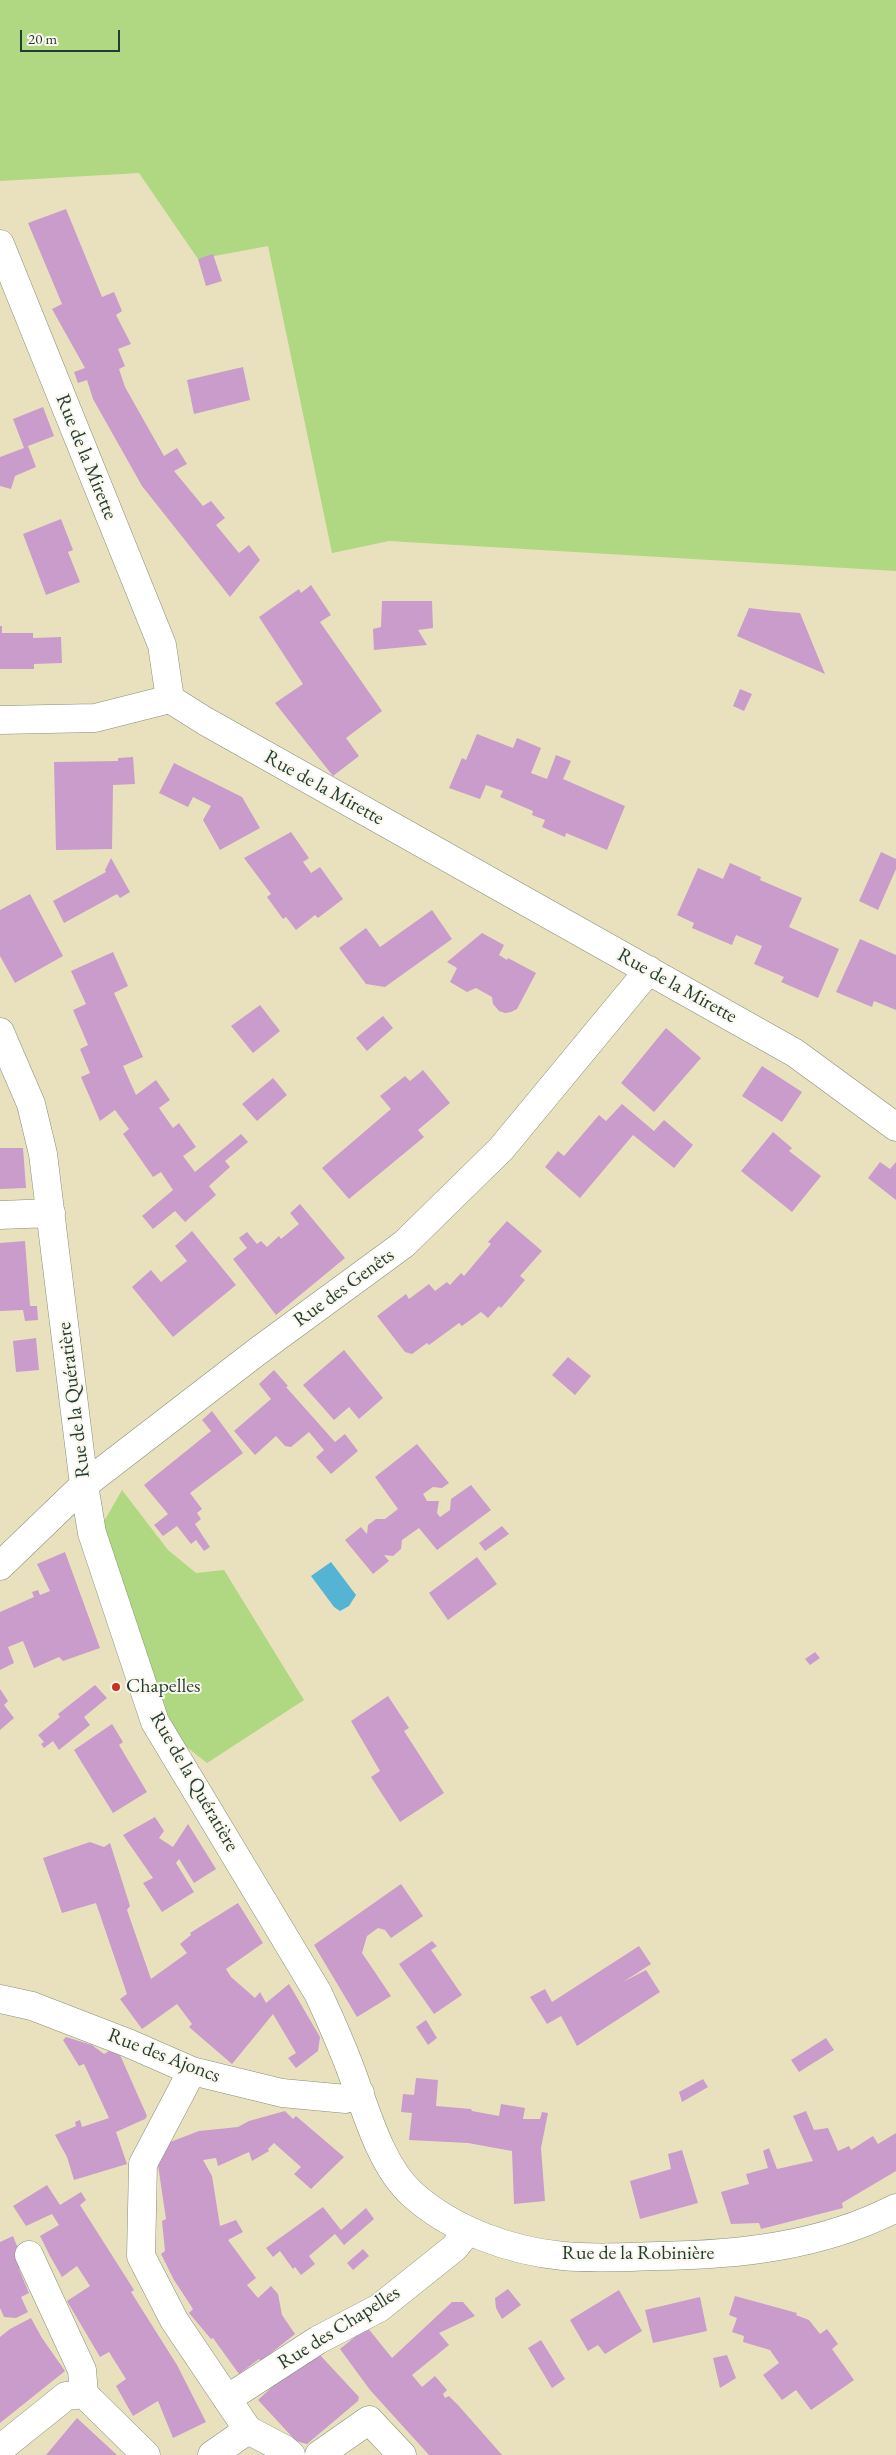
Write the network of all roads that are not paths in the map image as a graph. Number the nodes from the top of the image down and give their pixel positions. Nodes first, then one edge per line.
1 (0, 244) edge
2 (170, 698) junction
3 (0, 720) edge
4 (649, 970) junction
5 (0, 1032) edge
6 (7, 1069) edge
7 (896, 1127) edge
8 (51, 1213) junction
9 (0, 1215) edge
10 (84, 1485) junction
11 (0, 1566) edge
12 (0, 2000) edge
13 (192, 2071) junction
14 (360, 2093) junction
15 (896, 2208) edge
16 (468, 2231) junction
17 (29, 2255) dead end
18 (84, 2394) junction
19 (227, 2399) junction
20 (248, 2430) junction
21 (0, 2449) edge
22 (146, 2455) edge
23 (212, 2455) edge
24 (292, 2455) edge
25 (319, 2455) edge
26 (402, 2455) edge

1 - 2 street, Rue de la Mirette
2 - 3 street
2 - 4 street, Rue de la Mirette
4 - 7 street, Rue de la Mirette
4 - 10 street, Rue des Genêts
5 - 6 street, Rue de la Quératière
6 - 8 street, Rue de la Quératière
8 - 9 street
8 - 10 street, Rue de la Quératière
10 - 11 street, Rue des Genêts
10 - 14 street, Rue de la Quératière
12 - 13 street, Rue des Ajoncs
13 - 14 street, Rue des Ajoncs
13 - 19 street
14 - 16 street, Rue de la Robinière
15 - 16 street, Rue de la Robinière
16 - 19 street, Rue des Chapelles
17 - 18 street
18 - 21 street
18 - 22 street
19 - 20 street
20 - 23 street
20 - 24 street
25 - 26 street

